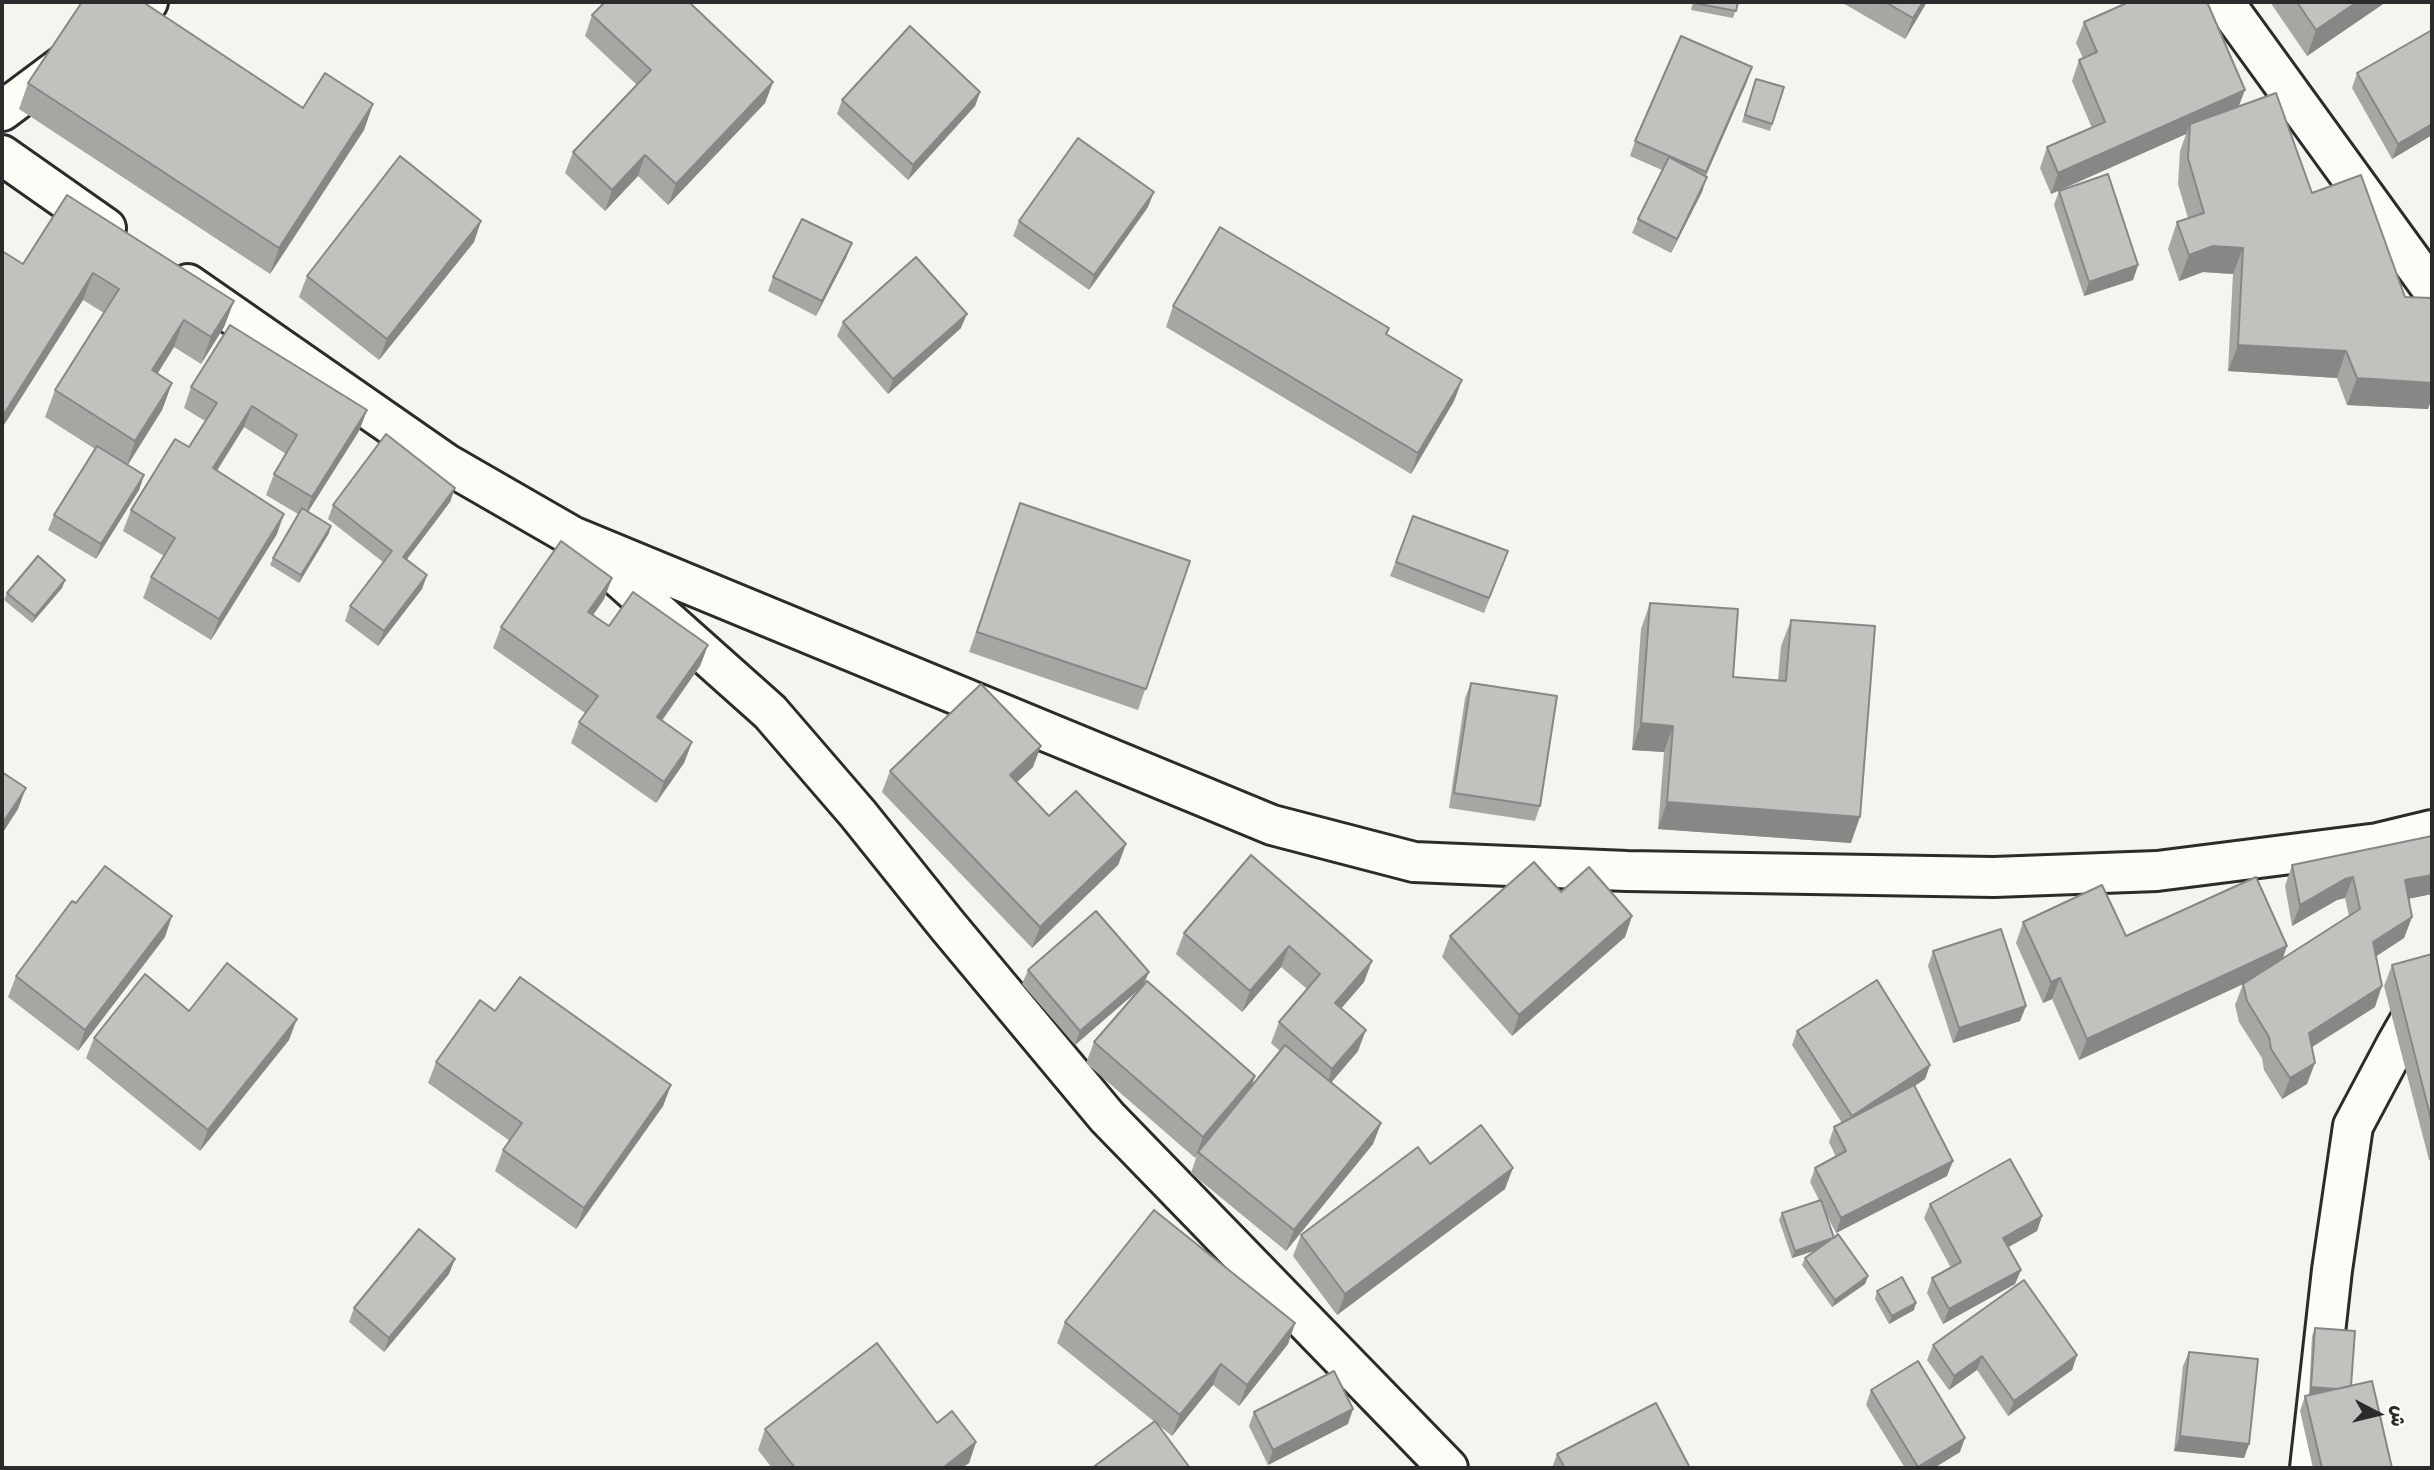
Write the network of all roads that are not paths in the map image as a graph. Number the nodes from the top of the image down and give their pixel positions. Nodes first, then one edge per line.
1 (148, 2) edge
2 (2224, 2) edge
3 (2, 111) edge
4 (2, 155) edge
5 (2432, 289) edge
6 (572, 536) junction
7 (2432, 830) edge
8 (2432, 982) edge
9 (1448, 1468) edge
10 (2310, 1468) edge

1 - 3 street
2 - 5 street
4 - 6 street
6 - 7 street
6 - 9 street
8 - 10 street

